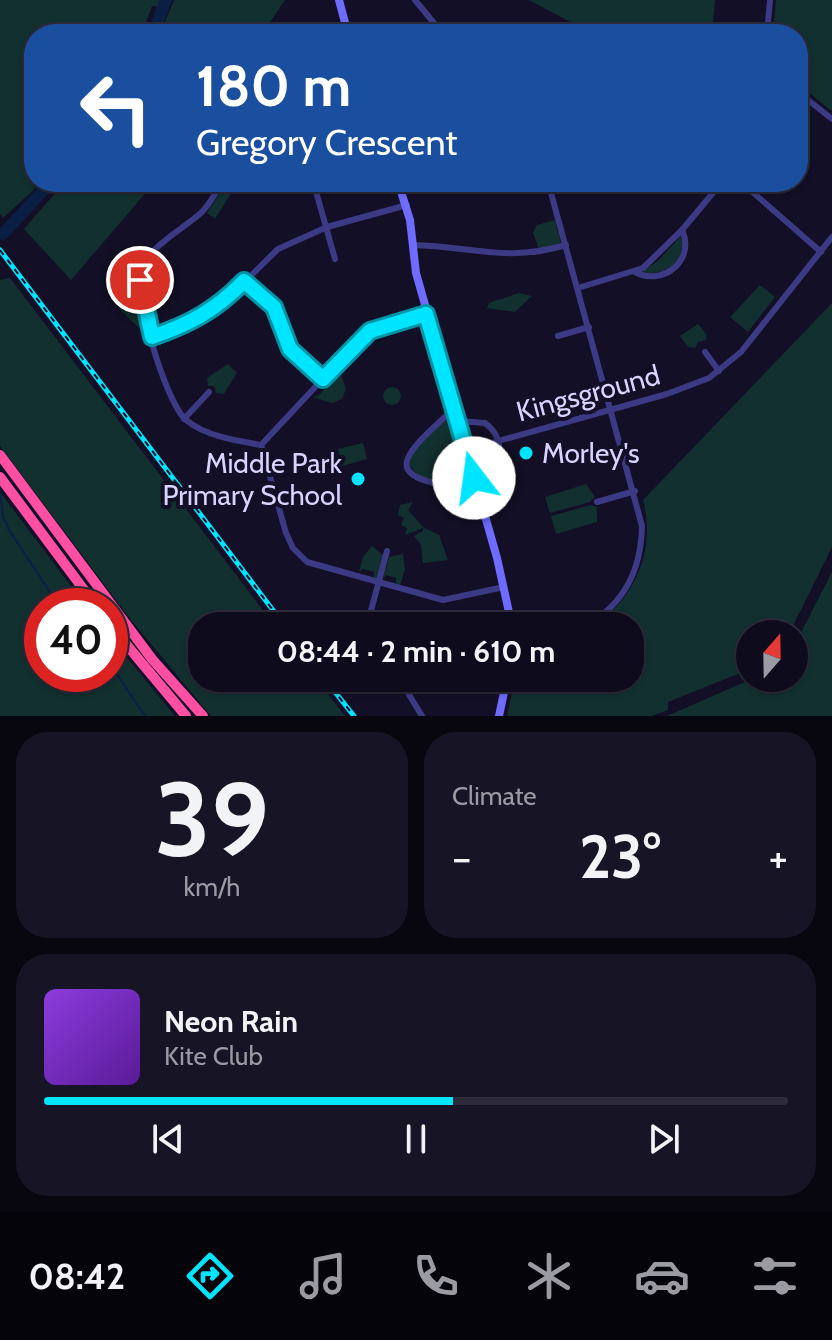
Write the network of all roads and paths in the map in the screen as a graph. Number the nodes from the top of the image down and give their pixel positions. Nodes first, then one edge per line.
1 (339, 0) edge
2 (415, 0) edge
3 (770, 0) edge
4 (345, 24) edge
5 (435, 24) edge
6 (768, 24) edge
7 (808, 100) edge
8 (832, 119) edge
9 (215, 192) edge
10 (402, 192) edge
11 (551, 192) edge
12 (714, 192) edge
13 (752, 192) edge
14 (317, 195) dead end
15 (407, 205) junction
16 (327, 227) junction
17 (682, 230) junction
18 (832, 237) edge
19 (412, 245) junction
20 (566, 245) junction
21 (821, 252) junction
22 (335, 259) dead end
23 (635, 272) junction
24 (244, 281) junction
25 (578, 288) junction
26 (426, 314) junction
27 (589, 327) junction
28 (558, 336) dead end
29 (152, 337) junction
30 (705, 352) dead end
31 (719, 371) junction
32 (323, 379) junction
33 (209, 392) dead end
34 (455, 408) junction
35 (612, 409) junction
36 (184, 419) junction
37 (459, 421) junction
38 (499, 441) junction
39 (261, 445) junction
40 (466, 450) junction
41 (0, 455) edge
42 (0, 477) edge
43 (474, 478) junction
44 (477, 491) junction
45 (635, 491) junction
46 (597, 502) dead end
47 (387, 551) dead end
48 (378, 583) junction
49 (504, 587) junction
50 (83, 588) edge
51 (373, 612) edge
52 (509, 612) edge
53 (605, 612) edge
54 (128, 647) edge
55 (408, 692) edge
56 (504, 692) edge
57 (186, 716) edge
58 (203, 716) edge
59 (422, 716) edge
60 (499, 716) edge

1 - 4 street
2 - 5 street
3 - 6 street
7 - 8 street
9 - 29 street
10 - 15 street
11 - 20 street
12 - 17 street
13 - 21 street
14 - 16 street
15 - 16 street
15 - 19 street
16 - 22 street
16 - 24 street
17 - 23 street
17 - 23 street
18 - 21 street, Kingsground
19 - 20 street
19 - 26 street
20 - 25 street
21 - 31 street, Kingsground
23 - 25 street
24 - 29 street
24 - 32 street
25 - 27 street
26 - 32 street
26 - 34 street
27 - 28 street
27 - 35 street
29 - 36 street
30 - 31 street
31 - 35 street, Kingsground
32 - 39 street
33 - 36 street
34 - 37 street
34 - 44 street
35 - 38 street, Kingsground
35 - 45 street
36 - 39 street
37 - 38 street
37 - 40 street
38 - 40 street, Kingsground
38 - 43 street
39 - 48 street
40 - 43 street
41 - 58 highway
42 - 50 highway
43 - 44 street
44 - 49 street
45 - 46 street
45 - 53 street
47 - 48 street
48 - 49 street
48 - 51 street
49 - 52 street
54 - 57 highway
55 - 59 street
56 - 60 street

